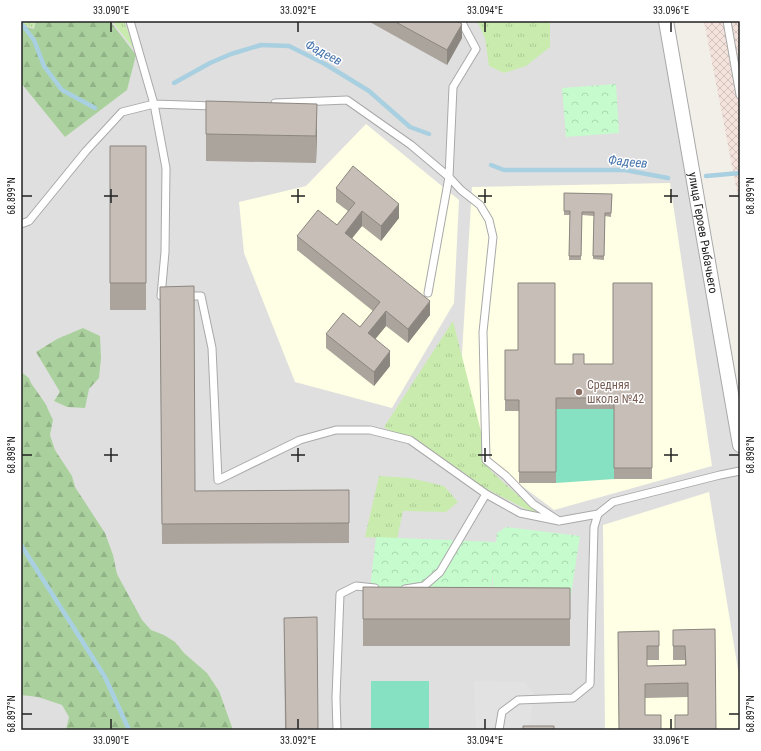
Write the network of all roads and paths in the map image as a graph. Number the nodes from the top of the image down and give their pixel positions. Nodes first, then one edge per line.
1 (130, 21) edge
2 (462, 21) edge
3 (666, 21) edge
4 (727, 21) edge
5 (740, 95) edge
6 (154, 104) junction
7 (271, 104) edge
8 (225, 106) edge
9 (449, 178) junction
10 (21, 224) edge
11 (428, 293) dead end
12 (168, 296) edge
13 (181, 296) edge
14 (740, 445) edge
15 (740, 471) edge
16 (486, 494) junction
17 (598, 514) junction
18 (559, 521) junction
19 (384, 590) edge
20 (398, 590) edge
21 (337, 730) edge
22 (499, 730) edge

1 - 6 lane
2 - 9 lane
3 - 14 street, улица Героев Рыбачьего
4 - 5 lane
6 - 8 lane
6 - 10 lane
6 - 12 lane
7 - 9 lane
9 - 11 lane
9 - 18 lane
13 - 16 lane
15 - 17 lane
16 - 18 lane
16 - 20 lane
17 - 18 lane
17 - 22 lane
19 - 21 lane

